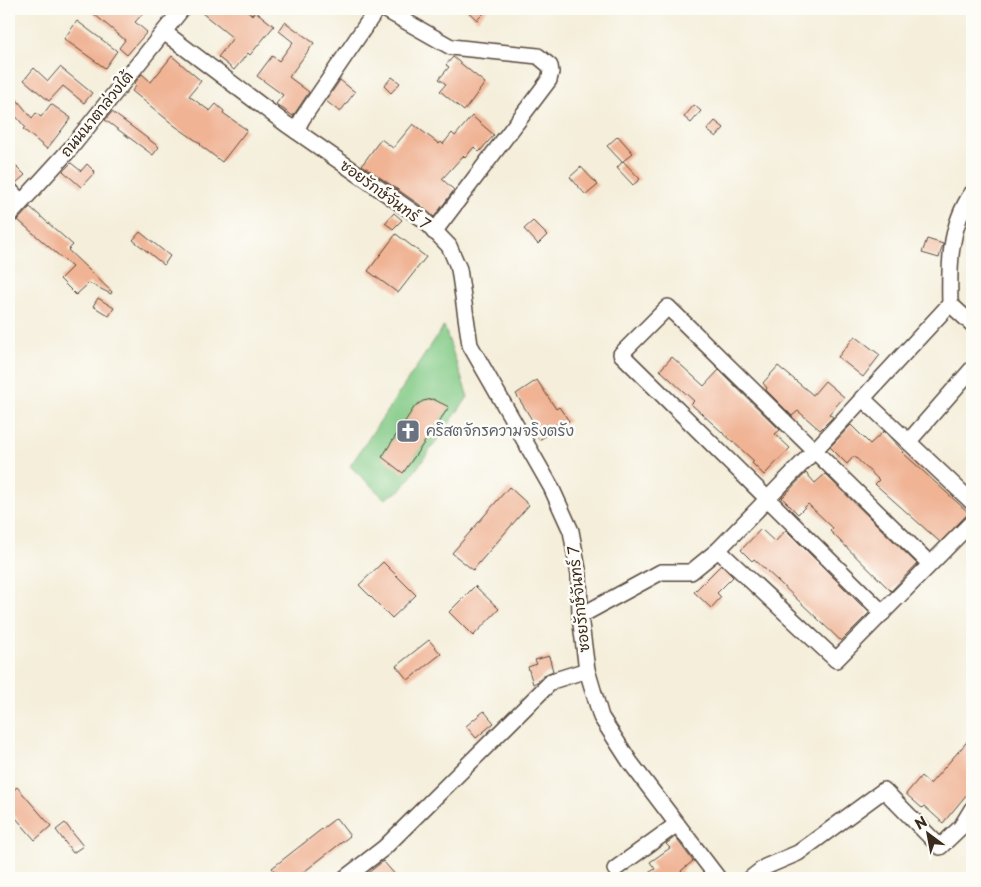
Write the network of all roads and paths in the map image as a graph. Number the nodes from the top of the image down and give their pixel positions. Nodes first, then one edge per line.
1 (182, 9) edge
2 (377, 9) edge
3 (384, 9) edge
4 (164, 32) junction
5 (296, 131) junction
6 (9, 189) edge
7 (972, 193) edge
8 (20, 202) junction
9 (9, 216) edge
10 (434, 232) junction
11 (950, 304) junction
12 (972, 324) edge
13 (972, 369) edge
14 (862, 398) junction
15 (909, 440) junction
16 (815, 450) junction
17 (768, 499) junction
18 (972, 502) edge
19 (972, 522) edge
20 (718, 550) junction
21 (930, 564) junction
22 (883, 613) junction
23 (580, 616) junction
24 (586, 670) junction
25 (972, 809) edge
26 (677, 824) junction
27 (615, 869) dead end
28 (345, 878) edge
29 (718, 878) edge
30 (751, 878) edge

1 - 4 street, ถนนนาตาล่วงใต้
2 - 5 street
3 - 10 street
4 - 5 street, ซอยรักษ์จันทร์ 7
4 - 8 street, ถนนนาตาล่วงใต้
5 - 10 street, ซอยรักษ์จันทร์ 7
6 - 8 street
7 - 11 street
8 - 9 street, ถนนนาตาล่วงใต้
10 - 23 street, ซอยรักษ์จันทร์ 7
11 - 12 street
11 - 14 street
13 - 15 street
14 - 15 street
14 - 16 street
15 - 18 street
16 - 17 street
16 - 17 street
16 - 21 street
17 - 20 street
17 - 22 street
19 - 21 street
20 - 22 street
20 - 23 street
21 - 22 street
23 - 24 street, ซอยรักษ์จันทร์ 7
24 - 26 street, ซอยรักษ์จันทร์ 7
24 - 28 street
25 - 30 street
26 - 27 street
26 - 29 street, ซอยรักษ์จันทร์ 7

